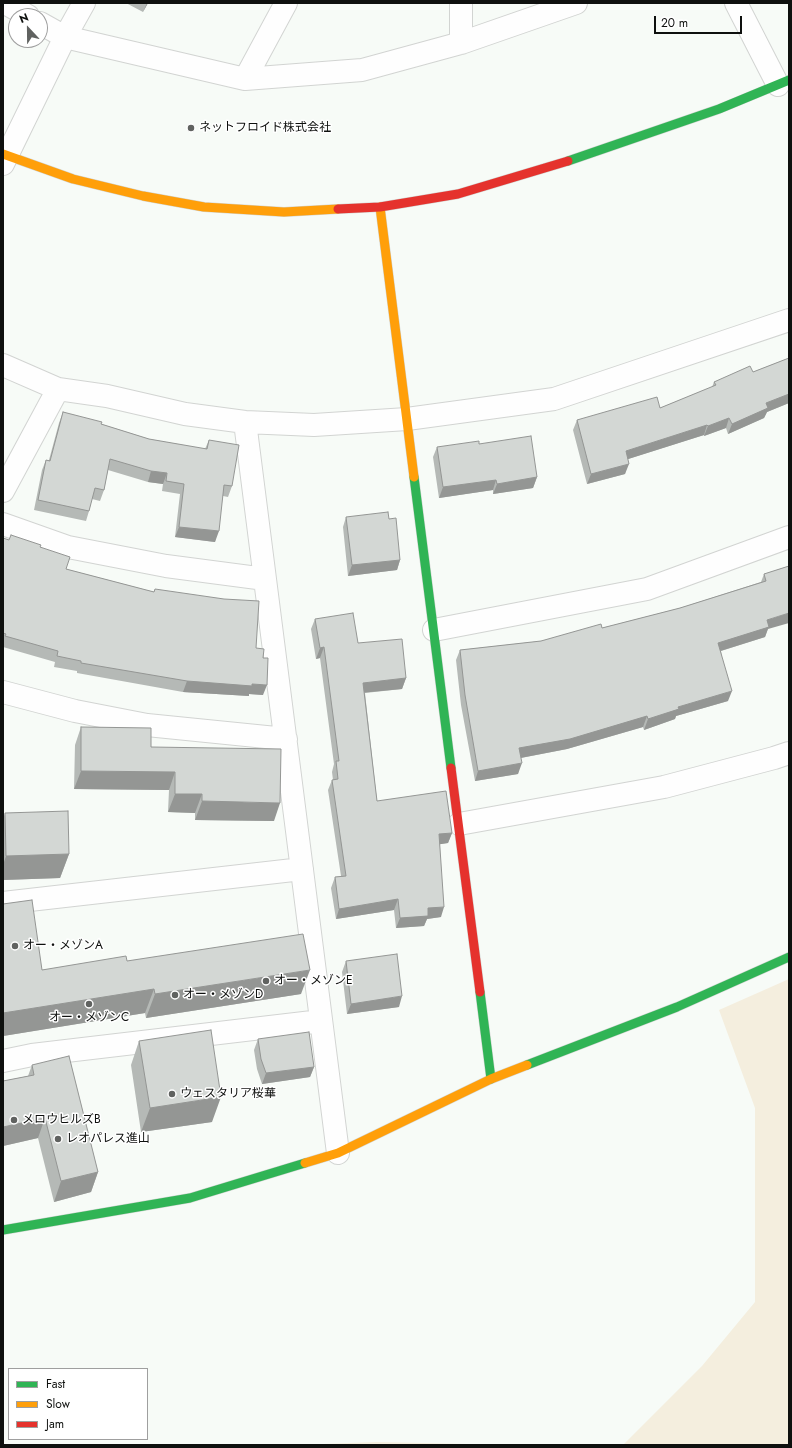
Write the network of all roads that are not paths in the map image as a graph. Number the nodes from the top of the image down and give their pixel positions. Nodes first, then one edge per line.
1 (5, 3) edge
2 (84, 3) edge
3 (286, 3) edge
4 (461, 3) edge
5 (576, 3) edge
6 (736, 3) edge
7 (14, 8) edge
8 (48, 27) edge
9 (65, 37) junction
10 (461, 43) junction
11 (245, 79) junction
12 (784, 82) edge
13 (4, 158) edge
14 (380, 207) junction
15 (789, 320) edge
16 (3, 365) edge
17 (58, 389) junction
18 (407, 420) junction
19 (246, 422) junction
20 (3, 490) edge
21 (3, 524) edge
22 (789, 537) edge
23 (265, 579) junction
24 (434, 630) junction
25 (3, 692) edge
26 (286, 739) junction
27 (789, 753) edge
28 (459, 824) junction
29 (302, 869) junction
30 (3, 903) edge
31 (789, 957) edge
32 (321, 1021) junction
33 (3, 1061) edge
34 (491, 1079) junction
35 (338, 1153) junction
36 (3, 1230) edge

1 - 7 street
2 - 9 street
3 - 11 street
4 - 10 street
5 - 10 street
6 - 12 street
8 - 9 street
9 - 11 street
9 - 13 street
10 - 11 street
12 - 14 street
13 - 14 street
14 - 18 street
15 - 18 street
16 - 17 street
17 - 19 street
17 - 20 street
18 - 19 street
18 - 24 street
19 - 23 street
21 - 23 street
22 - 24 street
23 - 26 street
24 - 28 street
25 - 26 street
26 - 29 street
27 - 28 street
28 - 34 street
29 - 30 street
29 - 32 street
31 - 34 street
32 - 33 street
32 - 35 street
34 - 35 street
35 - 36 street

